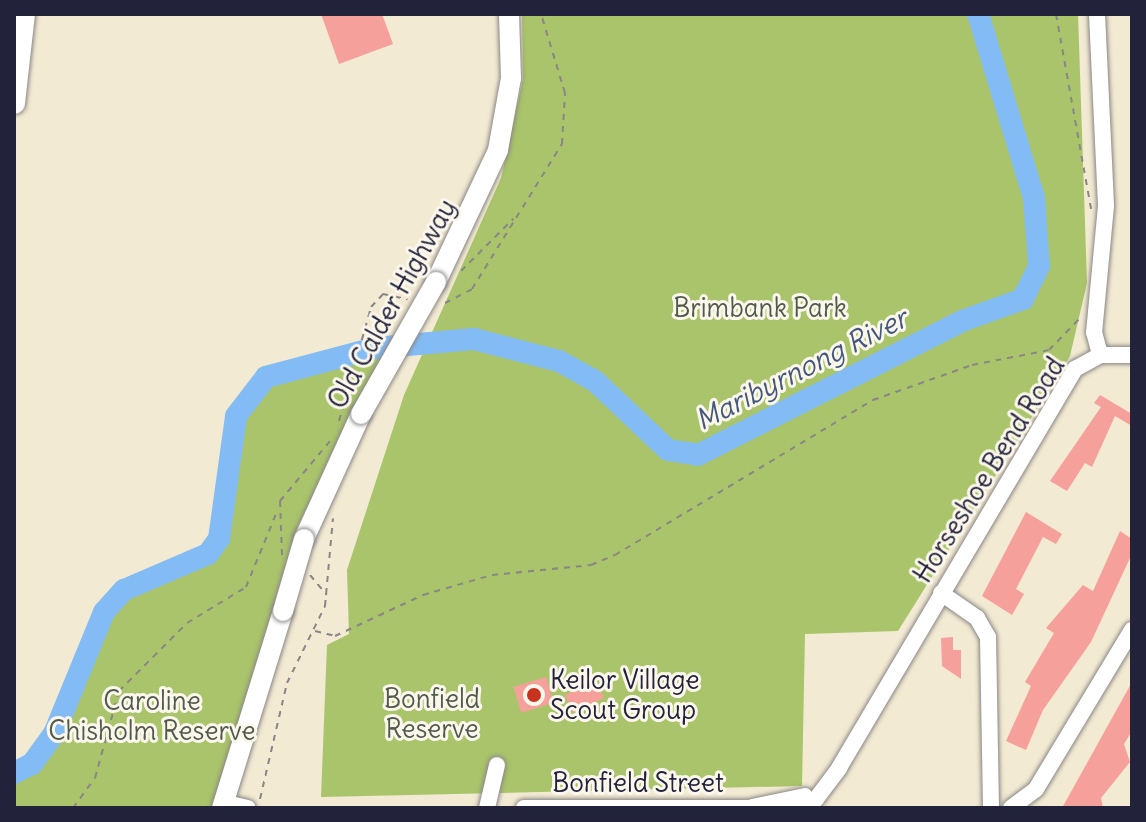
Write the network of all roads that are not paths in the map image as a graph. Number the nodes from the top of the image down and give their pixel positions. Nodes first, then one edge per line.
1 (24, 14) edge
2 (509, 14) edge
3 (1097, 14) edge
4 (14, 103) edge
5 (1100, 355) junction
6 (1132, 355) edge
7 (941, 593) junction
8 (1132, 630) edge
9 (497, 765) dead end
10 (806, 805) edge
11 (232, 806) edge
12 (756, 807) edge
13 (487, 808) edge
14 (524, 808) edge
15 (632, 808) edge
16 (991, 808) edge
17 (1011, 808) edge

1 - 4 highway
2 - 11 main road, Old Calder Highway, bridge
3 - 5 street, Horseshoe Bend Road
5 - 6 street
5 - 7 street, Horseshoe Bend Road
7 - 10 street, Horseshoe Bend Road
7 - 16 street
8 - 17 street
9 - 13 street
10 - 12 street, Bonfield Street
12 - 15 street, Bonfield Street
14 - 15 street, Bonfield Street

